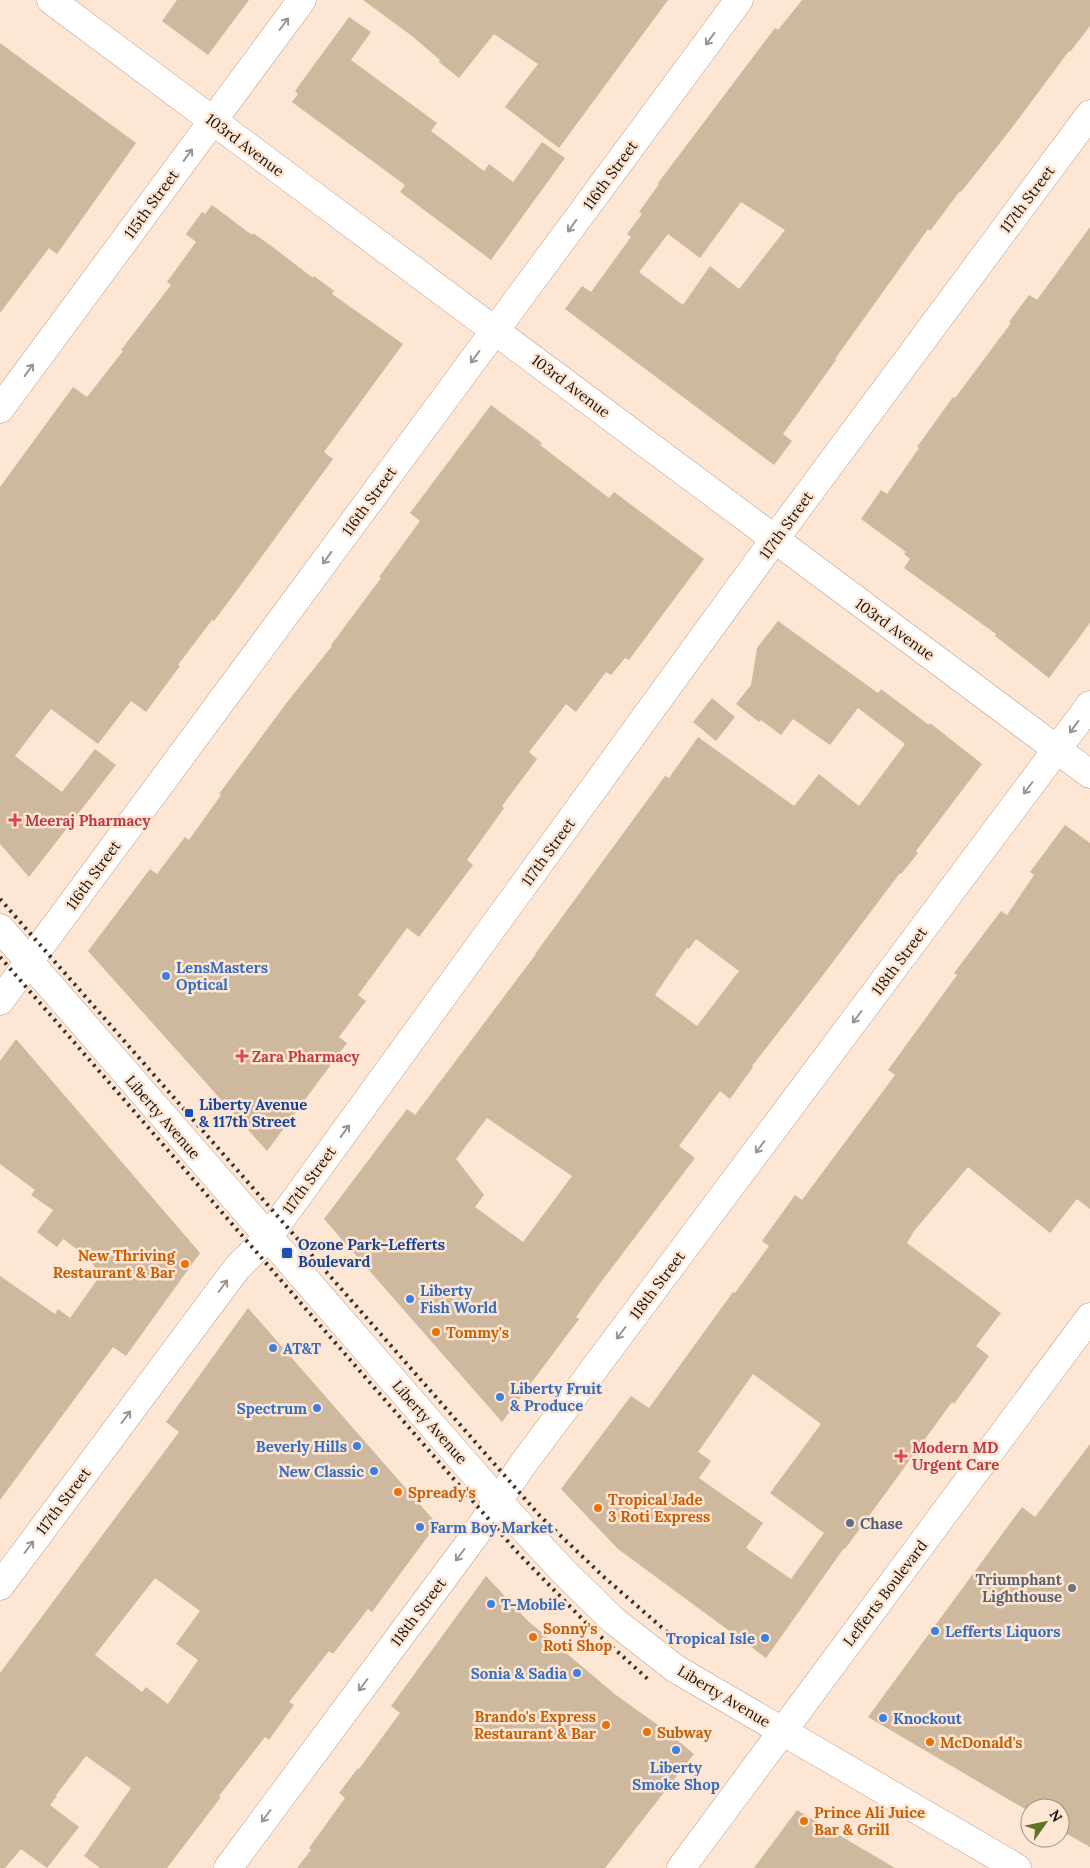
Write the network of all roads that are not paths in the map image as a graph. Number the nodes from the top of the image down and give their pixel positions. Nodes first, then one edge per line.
1 (51, 0) edge
2 (302, 0) edge
3 (739, 0) edge
4 (1090, 114) edge
5 (213, 121) junction
6 (495, 330) junction
7 (0, 409) edge
8 (774, 540) junction
9 (1090, 705) edge
10 (1057, 749) junction
11 (1090, 774) edge
12 (0, 928) edge
13 (28, 962) junction
14 (0, 1001) edge
15 (268, 1237) junction
16 (1090, 1317) edge
17 (498, 1500) junction
18 (0, 1586) edge
19 (782, 1731) junction
20 (228, 1868) edge
21 (681, 1868) edge
22 (1017, 1868) edge

1 - 5 street, 103rd Avenue
5 -> 2 street, 115th Street
3 -> 6 street, 116th Street
4 - 8 street, 117th Street
5 - 6 street, 103rd Avenue
7 -> 5 street, 115th Street
6 - 8 street, 103rd Avenue
6 -> 13 street, 116th Street
8 - 10 street, 103rd Avenue
15 -> 8 street, 117th Street
9 -> 10 street, 118th Street
10 - 11 street, 103rd Avenue
10 -> 17 street, 118th Street
12 - 13 street, Liberty Avenue
13 - 14 street, 116th Street
13 - 15 street, Liberty Avenue
15 - 17 street, Liberty Avenue
18 -> 15 street, 117th Street
16 - 19 street, Lefferts Boulevard
17 - 19 street, Liberty Avenue
17 -> 20 street, 118th Street
19 - 21 street, Lefferts Boulevard
19 - 22 street, Liberty Avenue

